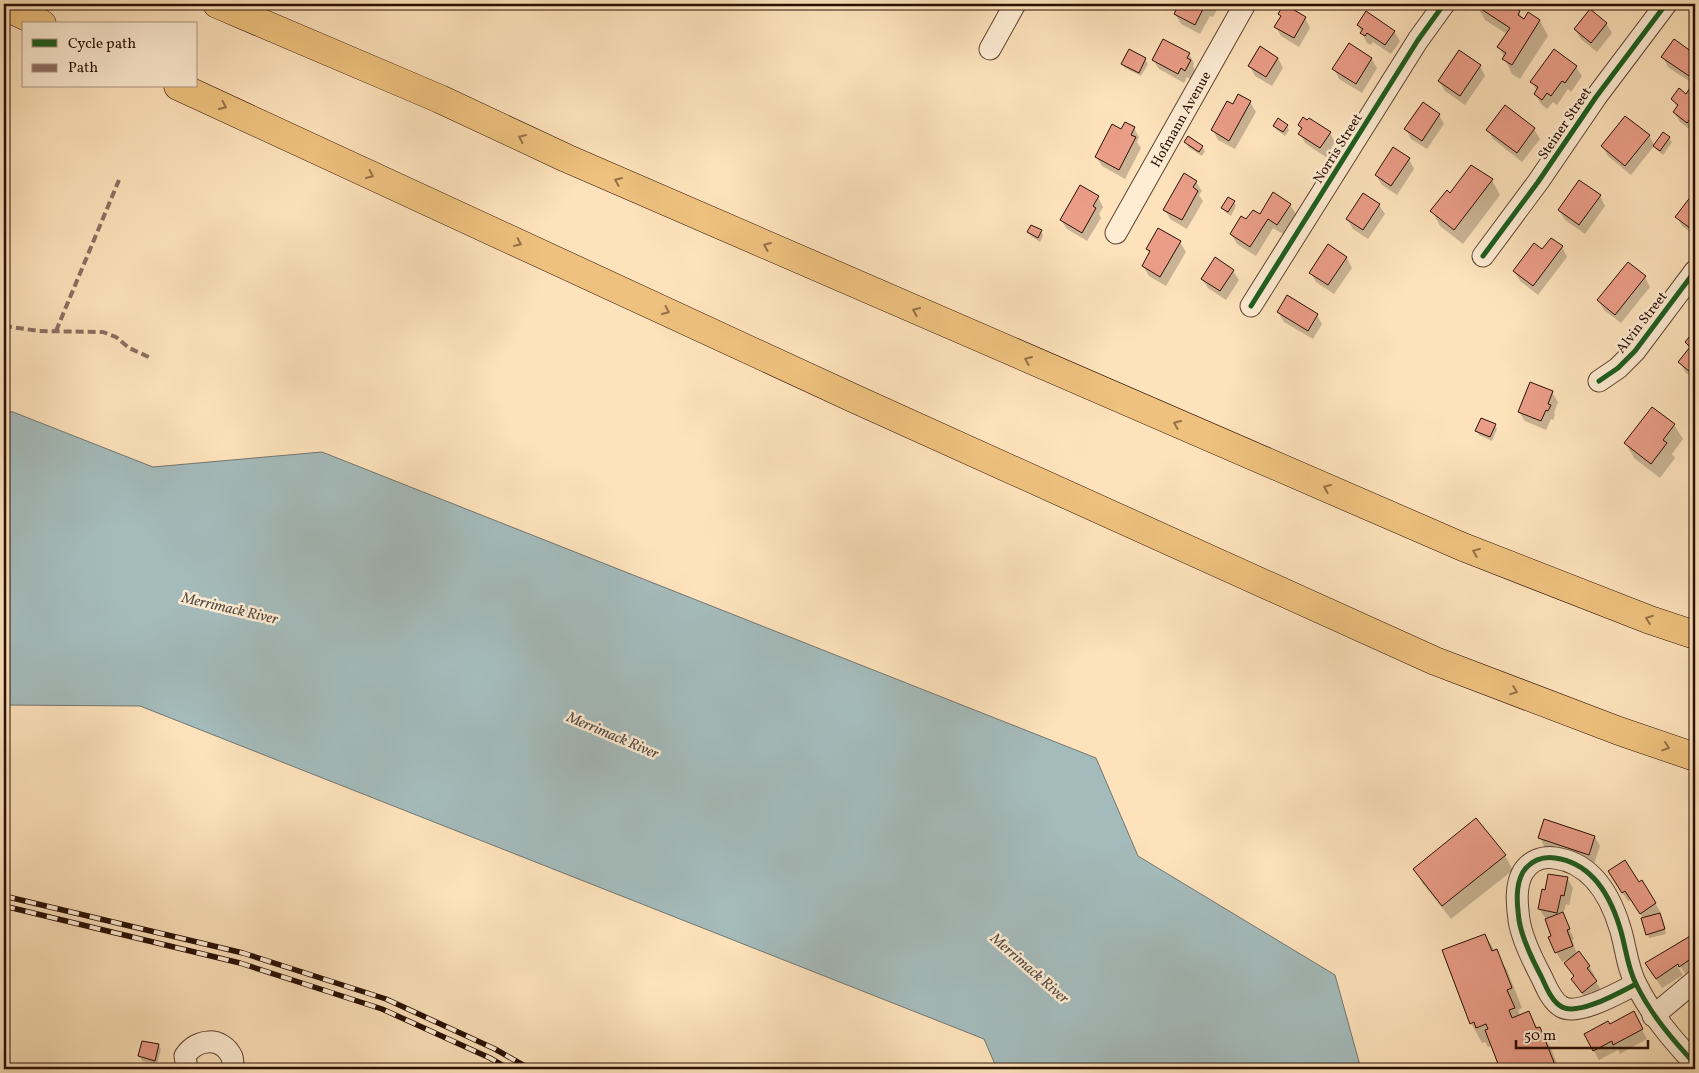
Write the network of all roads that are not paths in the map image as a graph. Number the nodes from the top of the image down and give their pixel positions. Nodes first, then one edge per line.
1 (217, 4) edge
2 (264, 4) edge
3 (1015, 4) edge
4 (1245, 4) edge
5 (1444, 4) edge
6 (1666, 4) edge
7 (4, 6) edge
8 (38, 22) edge
9 (990, 49) dead end
10 (182, 88) edge
11 (440, 100) junction
12 (1116, 233) dead end
13 (1483, 256) dead end
14 (1695, 272) edge
15 (1251, 306) dead end
16 (1600, 381) dead end
17 (1695, 635) edge
18 (1695, 757) edge
19 (1695, 981) edge
20 (1636, 984) junction
21 (1654, 1016) junction
22 (1695, 1064) edge
23 (187, 1069) edge
24 (233, 1069) edge

1 - 11 highway
2 - 11 highway
3 - 9 street
4 - 12 street, Hofmann Avenue
5 - 15 street, Norris Street
6 - 13 street, Steiner Street
7 - 8 highway
10 -> 18 highway
17 -> 11 highway
14 - 16 street, Alvin Street
19 - 21 street
20 - 20 street
20 - 21 street
21 - 22 street
23 - 24 street

